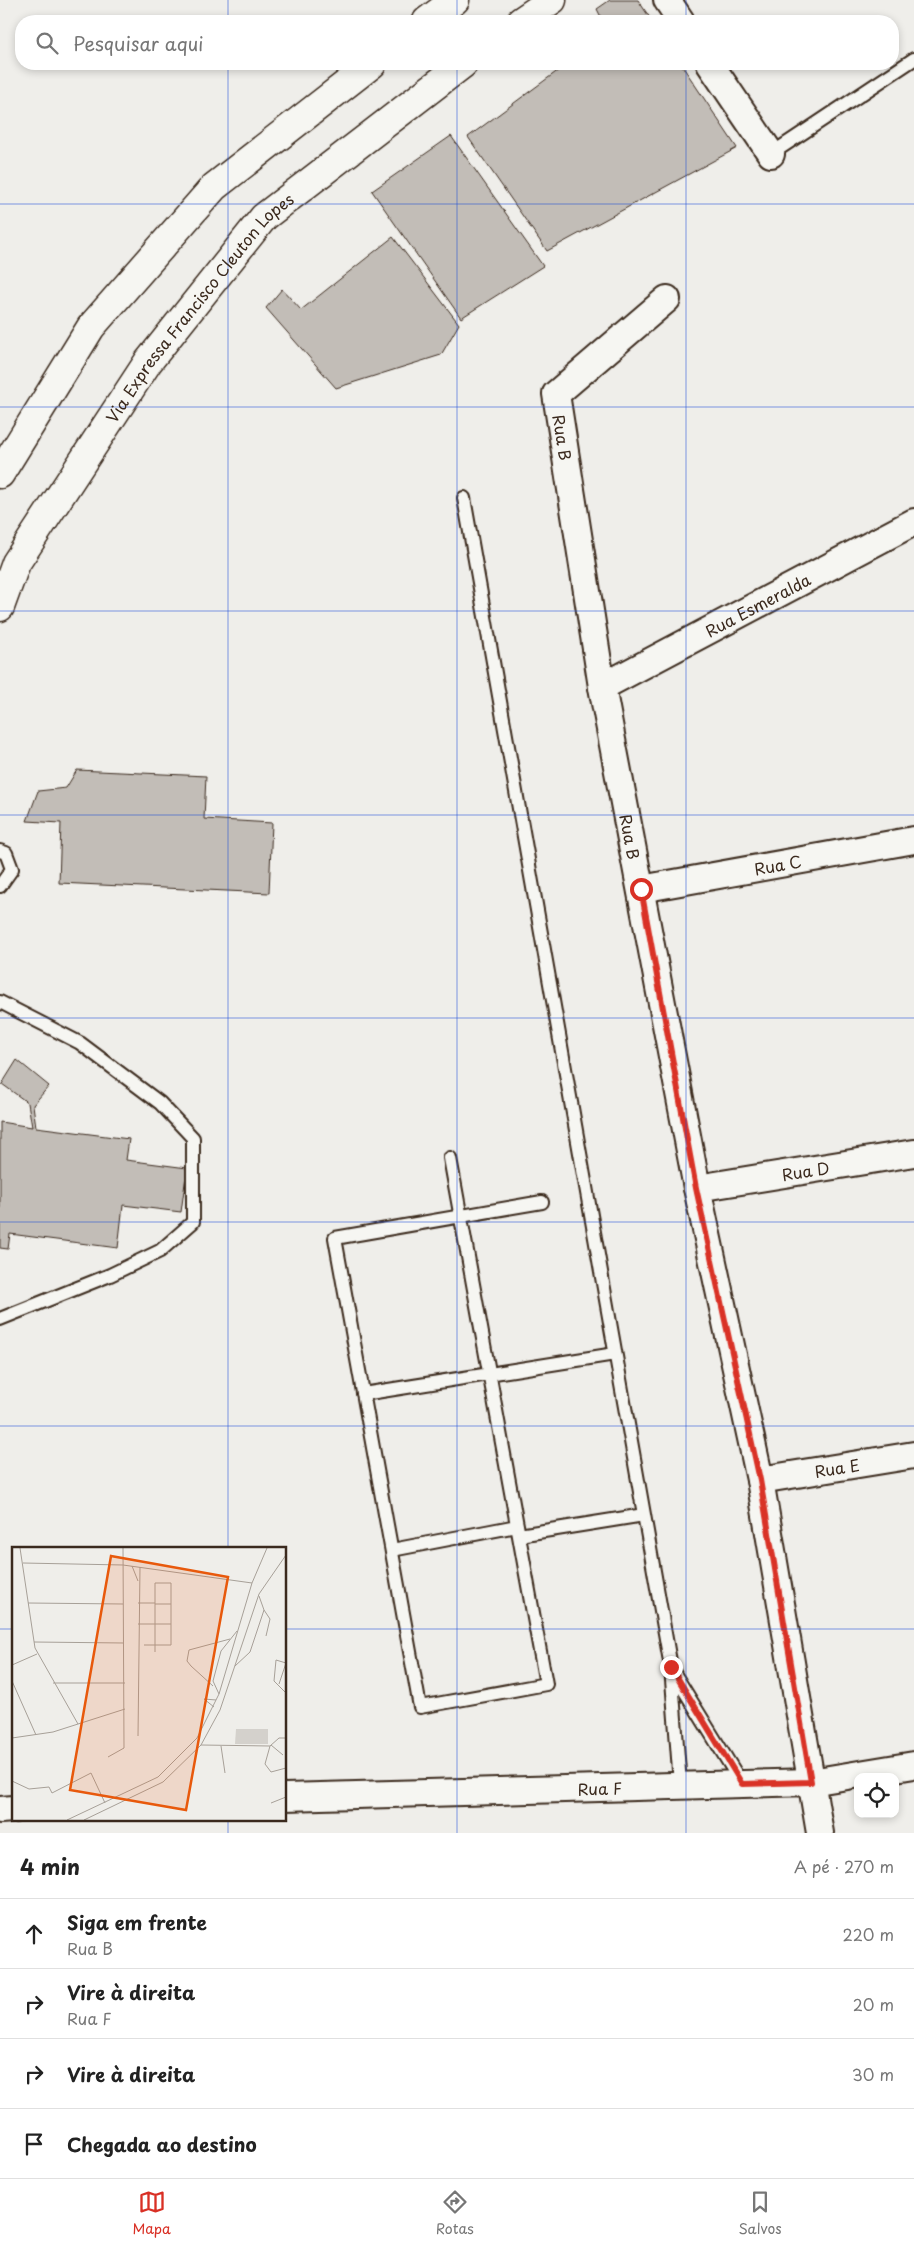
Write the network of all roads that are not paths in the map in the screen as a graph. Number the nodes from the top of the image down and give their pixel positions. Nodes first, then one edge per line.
1 (455, 0) edge
2 (552, 0) edge
3 (666, 0) edge
4 (435, 15) edge
5 (530, 15) edge
6 (677, 15) edge
7 (914, 59) edge
8 (899, 69) edge
9 (364, 70) edge
10 (455, 70) edge
11 (714, 70) edge
12 (897, 70) edge
13 (771, 154) joint
14 (667, 299) dead end
15 (0, 474) edge
16 (464, 498) dead end
17 (914, 522) edge
18 (0, 607) edge
19 (602, 687) junction
20 (914, 840) edge
21 (0, 851) edge
22 (0, 886) edge
23 (641, 889) junction
24 (0, 1002) edge
25 (914, 1153) edge
26 (450, 1158) dead end
27 (696, 1188) junction
28 (542, 1202) dead end
29 (460, 1216) junction
30 (0, 1319) edge
31 (615, 1354) junction
32 (489, 1374) junction
33 (364, 1394) junction
34 (914, 1456) edge
35 (760, 1480) junction
36 (644, 1515) junction
37 (518, 1531) junction
38 (392, 1550) junction
39 (671, 1667) junction
40 (914, 1765) edge
41 (811, 1782) junction
42 (680, 1784) junction
43 (742, 1784) junction
44 (286, 1797) edge
45 (820, 1833) edge

1 - 4 highway
2 - 5 highway
3 - 6 street
7 - 8 lane
9 - 15 highway
10 - 18 highway, Via Expressa Francisco Cleuton Lopes
11 - 13 street
12 - 13 lane
14 - 19 street, Rua B
16 - 31 lane
17 - 19 street, Rua Esmeralda
19 - 23 street, Rua B
20 - 23 street, Rua C
21 - 22 lane
23 - 27 street, Rua B
24 - 30 lane
25 - 27 street, Rua D
26 - 29 lane
27 - 35 street, Rua B
28 - 29 lane
29 - 32 lane
29 - 33 lane
31 - 32 lane
31 - 36 lane
32 - 33 lane
32 - 37 lane
33 - 38 lane
34 - 35 street, Rua E
35 - 41 street, Rua B
36 - 37 lane
36 - 39 lane
37 - 38 lane
37 - 38 lane
39 - 42 lane
39 - 43 lane
40 - 41 street, Rua F
41 - 43 street, Rua F
41 - 45 street, Rua B
42 - 43 street, Rua F
42 - 44 street, Rua F

